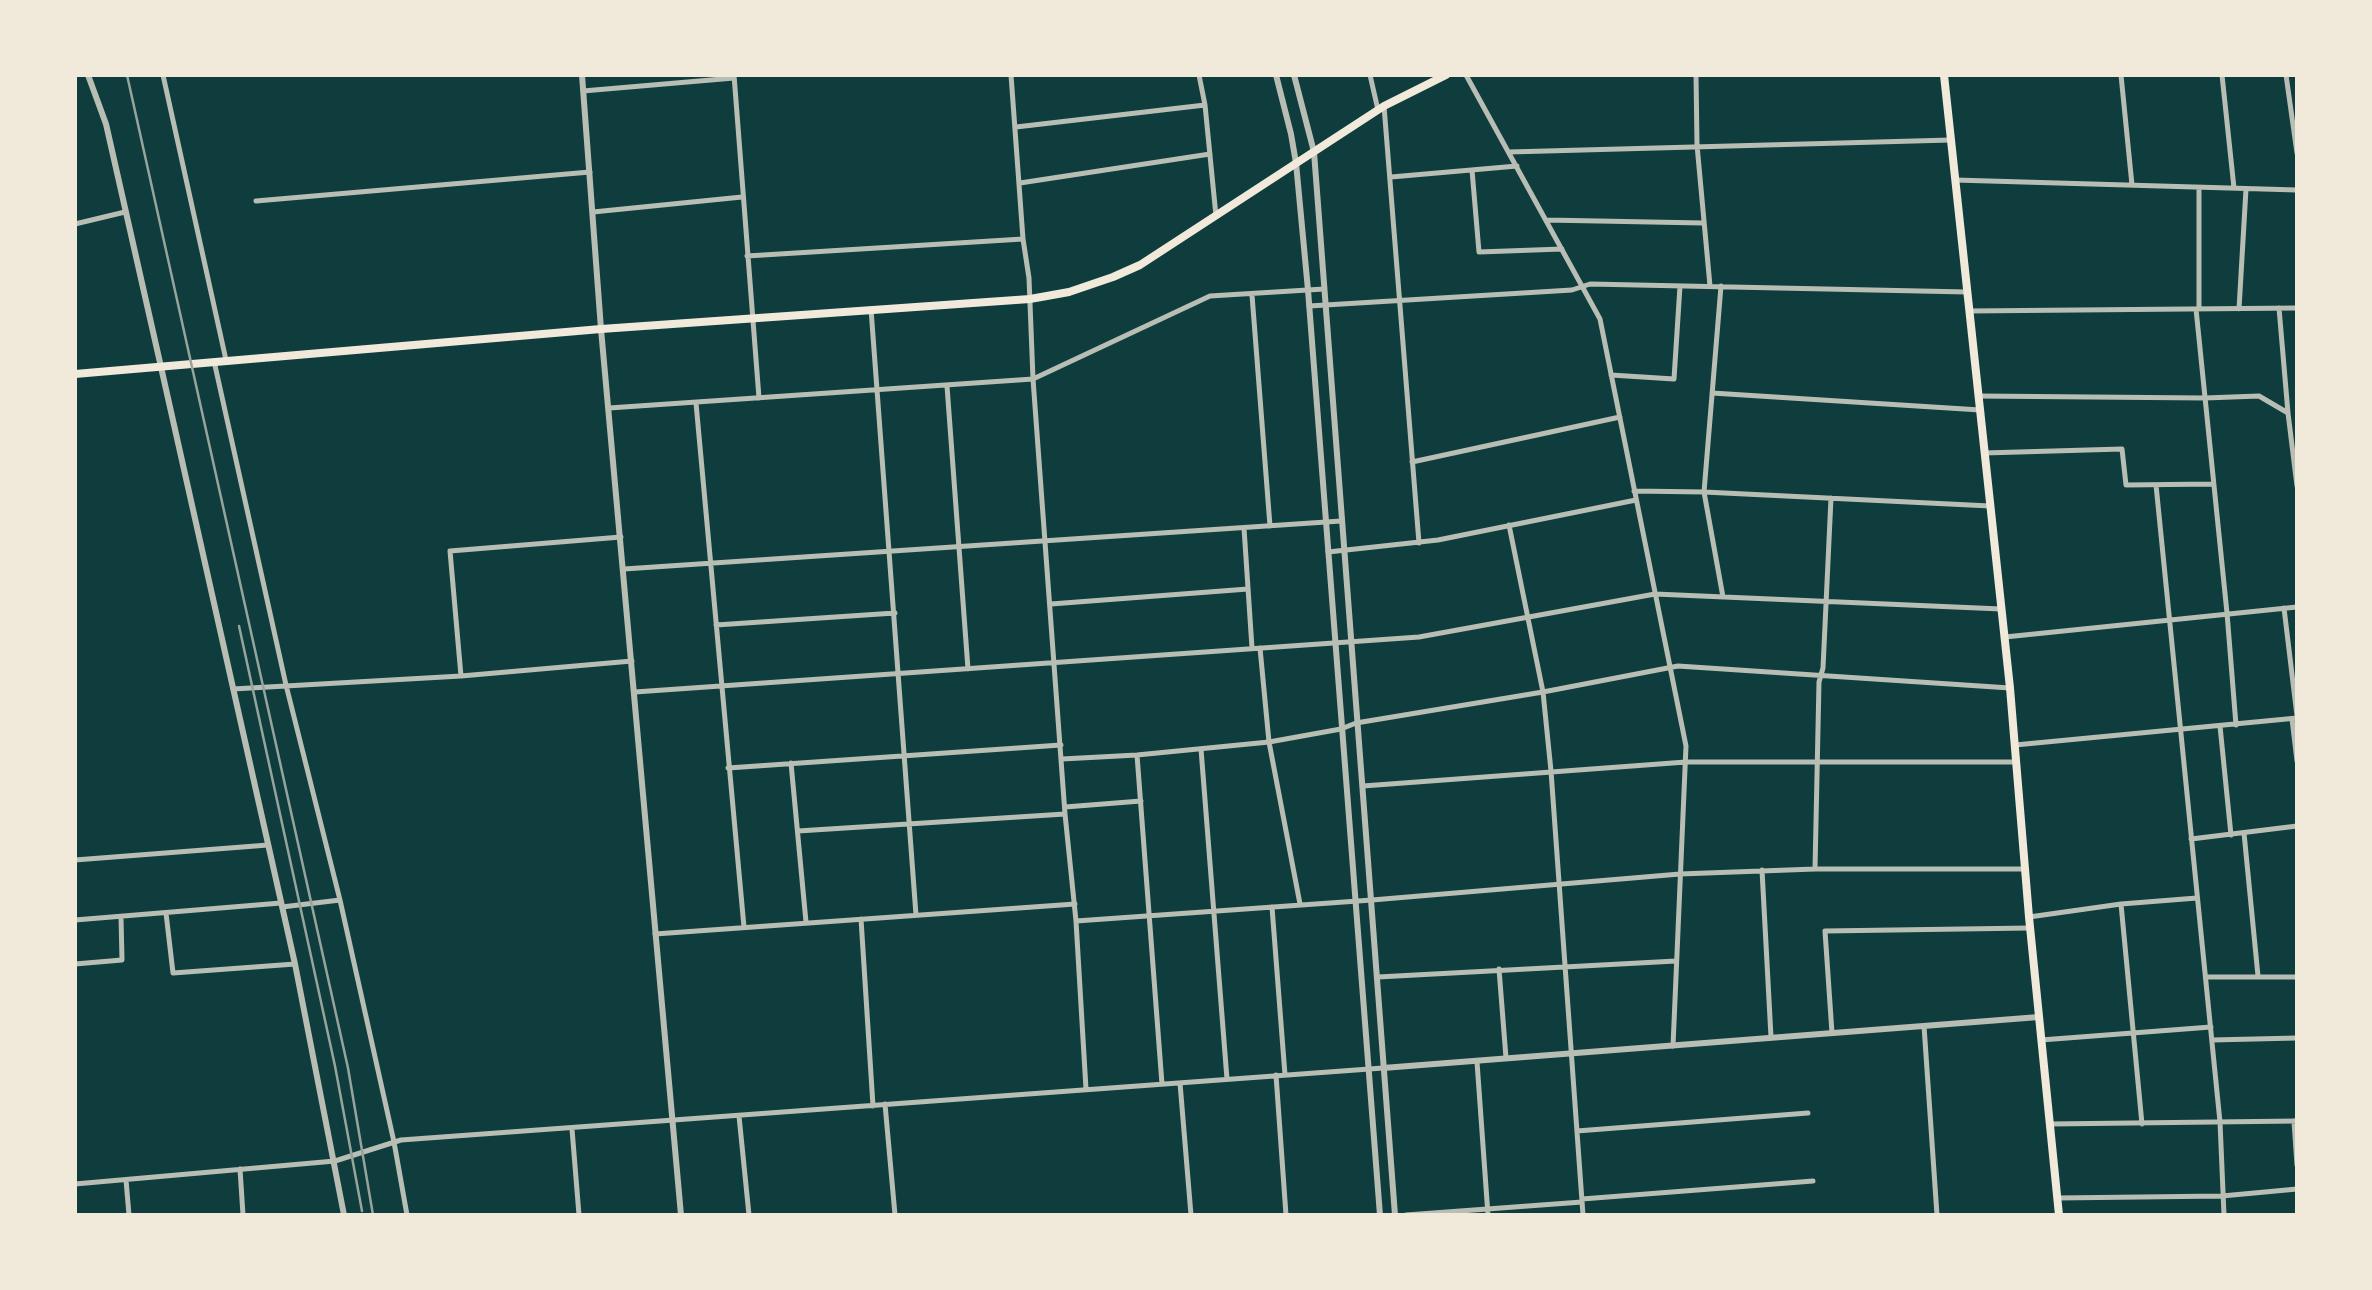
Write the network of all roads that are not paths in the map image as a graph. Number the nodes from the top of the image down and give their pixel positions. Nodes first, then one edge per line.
1 (88, 75) edge
2 (163, 75) edge
3 (582, 75) edge
4 (669, 75) edge
5 (1012, 75) edge
6 (1199, 75) edge
7 (1276, 75) edge
8 (1294, 75) edge
9 (1370, 75) edge
10 (1446, 75) edge
11 (1466, 75) edge
12 (1696, 75) edge
13 (1944, 75) edge
14 (2121, 75) edge
15 (2222, 75) edge
16 (2286, 75) edge
17 (734, 77) edge
18 (670, 83) junction
19 (583, 92) junction
20 (1205, 105) junction
21 (1381, 108) junction
22 (1016, 127) junction
23 (1951, 139) junction
24 (1697, 145) junction
25 (1314, 152) junction
26 (1509, 152) junction
27 (2297, 153) edge
28 (1210, 154) junction
29 (1296, 163) junction
30 (1517, 166) junction
31 (1472, 170) junction
32 (590, 172) junction
33 (1391, 177) junction
34 (1955, 180) junction
35 (1020, 183) junction
36 (2132, 185) junction
37 (2199, 188) junction
38 (2234, 188) junction
39 (2246, 189) junction
40 (2297, 190) edge
41 (742, 197) junction
42 (256, 201) dead end
43 (125, 212) junction
44 (593, 212) junction
45 (1216, 216) junction
46 (1546, 220) junction
47 (75, 223) edge
48 (1703, 223) junction
49 (1023, 239) junction
50 (1562, 248) junction
51 (747, 256) junction
52 (1582, 286) junction
53 (1680, 286) junction
54 (1710, 286) junction
55 (1721, 286) junction
56 (1324, 289) junction
57 (1308, 290) junction
58 (1967, 292) junction
59 (1252, 295) junction
60 (1030, 299) junction
61 (1401, 300) junction
62 (1325, 305) junction
63 (1309, 306) junction
64 (2279, 308) junction
65 (2297, 308) edge
66 (871, 309) junction
67 (2197, 309) junction
68 (2239, 309) junction
69 (1969, 312) junction
70 (752, 317) junction
71 (601, 329) junction
72 (226, 360) junction
73 (214, 361) junction
74 (161, 367) junction
75 (75, 374) edge
76 (1611, 375) junction
77 (1033, 379) junction
78 (947, 386) junction
79 (877, 390) junction
80 (1712, 393) junction
81 (1978, 396) junction
82 (759, 398) junction
83 (2206, 398) junction
84 (696, 403) junction
85 (609, 408) junction
86 (1980, 410) junction
87 (2288, 413) junction
88 (1620, 417) junction
89 (2295, 447) edge
90 (1984, 453) junction
91 (1412, 462) junction
92 (2213, 484) junction
93 (2156, 485) junction
94 (2297, 486) edge
95 (1634, 491) junction
96 (1704, 492) junction
97 (1831, 498) junction
98 (1636, 500) junction
99 (1990, 506) junction
100 (1342, 521) junction
101 (1326, 522) junction
102 (1270, 526) junction
103 (1508, 526) junction
104 (1244, 528) junction
105 (621, 537) junction
106 (1046, 541) junction
107 (1419, 543) junction
108 (959, 546) junction
109 (890, 551) junction
110 (1328, 552) junction
111 (1343, 552) junction
112 (711, 563) junction
113 (624, 569) junction
114 (1248, 589) junction
115 (1655, 594) junction
116 (1723, 597) junction
117 (1826, 602) junction
118 (1051, 604) junction
119 (2297, 607) edge
120 (2284, 608) junction
121 (2001, 609) junction
122 (895, 613) junction
123 (2227, 613) junction
124 (1529, 617) junction
125 (2170, 620) junction
126 (716, 625) junction
127 (2004, 637) junction
128 (1351, 640) junction
129 (1334, 642) junction
130 (1252, 648) junction
131 (1259, 648) junction
132 (632, 661) junction
133 (1055, 662) junction
134 (1669, 668) junction
135 (968, 669) junction
136 (899, 674) junction
137 (1821, 675) junction
138 (461, 676) junction
139 (286, 685) junction
140 (721, 686) junction
141 (2010, 688) junction
142 (233, 690) junction
143 (635, 692) junction
144 (1543, 692) junction
145 (2295, 718) edge
146 (1356, 723) junction
147 (2236, 724) junction
148 (2220, 726) junction
149 (1341, 729) junction
150 (2180, 730) junction
151 (1269, 742) junction
152 (1061, 745) junction
153 (2015, 745) junction
154 (1201, 749) junction
155 (905, 755) junction
156 (1137, 755) junction
157 (1062, 759) junction
158 (2297, 761) edge
159 (1686, 762) junction
160 (1817, 762) junction
161 (2017, 762) junction
162 (791, 763) junction
163 (729, 768) junction
164 (1551, 771) junction
165 (1363, 786) junction
166 (1140, 801) junction
167 (1065, 807) junction
168 (1065, 814) junction
169 (910, 824) junction
170 (2297, 826) edge
171 (798, 831) junction
172 (2244, 833) junction
173 (2231, 835) junction
174 (2191, 839) junction
175 (268, 845) junction
176 (75, 860) edge
177 (1815, 869) junction
178 (2025, 869) junction
179 (1762, 870) junction
180 (1680, 874) junction
181 (1559, 884) junction
182 (2197, 898) junction
183 (340, 900) junction
184 (1372, 900) junction
185 (1355, 901) junction
186 (1075, 904) junction
187 (1300, 904) junction
188 (2120, 904) junction
189 (281, 905) junction
190 (1272, 907) junction
191 (1213, 912) junction
192 (166, 913) junction
193 (916, 915) junction
194 (121, 917) junction
195 (1149, 917) junction
196 (2029, 917) junction
197 (861, 919) junction
198 (75, 920) edge
199 (1076, 921) junction
200 (806, 922) junction
201 (744, 927) junction
202 (2030, 928) junction
203 (655, 934) junction
204 (1676, 961) junction
205 (75, 964) edge
206 (295, 964) junction
207 (1565, 965) junction
208 (1499, 969) junction
209 (2258, 976) junction
210 (1378, 977) junction
211 (2206, 977) junction
212 (2297, 977) edge
213 (2039, 1017) junction
214 (1924, 1026) junction
215 (2211, 1027) junction
216 (1832, 1033) junction
217 (2134, 1033) junction
218 (1771, 1037) junction
219 (2297, 1038) edge
220 (2041, 1040) junction
221 (2212, 1040) junction
222 (1673, 1046) junction
223 (1571, 1054) junction
224 (1506, 1058) junction
225 (1477, 1062) junction
226 (1383, 1068) junction
227 (1368, 1069) junction
228 (1276, 1075) junction
229 (1285, 1075) junction
230 (1227, 1079) junction
231 (1180, 1083) junction
232 (1162, 1084) junction
233 (1086, 1089) junction
234 (885, 1104) junction
235 (873, 1105) junction
236 (1808, 1112) dead end
237 (739, 1116) junction
238 (674, 1120) junction
239 (2295, 1121) edge
240 (2220, 1122) junction
241 (2050, 1124) junction
242 (2142, 1124) junction
243 (572, 1129) junction
244 (1577, 1131) junction
245 (394, 1142) junction
246 (335, 1161) junction
247 (2297, 1165) edge
248 (240, 1169) junction
249 (126, 1180) junction
250 (1814, 1181) dead end
251 (75, 1184) edge
252 (2297, 1189) edge
253 (2222, 1196) junction
254 (2057, 1198) junction
255 (1582, 1200) junction
256 (1488, 1212) edge
257 (129, 1215) edge
258 (243, 1215) edge
259 (344, 1215) edge
260 (407, 1215) edge
261 (579, 1215) edge
262 (681, 1215) edge
263 (749, 1215) edge
264 (895, 1215) edge
265 (1191, 1215) edge
266 (1286, 1215) edge
267 (1380, 1215) edge
268 (1395, 1215) edge
269 (1406, 1215) edge
270 (1583, 1215) edge
271 (1937, 1215) edge
272 (2059, 1215) edge
273 (2224, 1215) edge

1 - 43 street
2 - 72 street
3 - 19 street
4 - 18 street
5 - 22 street
6 - 20 street
7 - 29 street
8 - 25 street
9 - 21 street
10 - 21 main road
11 - 26 street
12 - 24 street
13 - 23 main road
14 - 36 street
15 - 38 street
16 - 27 street
17 - 18 street
17 - 41 street
18 - 19 street
19 - 32 street
20 - 22 street
20 - 28 street
21 - 25 main road
21 - 33 street
22 - 35 street
23 - 24 street
23 - 34 main road
24 - 26 street
24 - 48 street
25 - 29 main road
25 - 56 street
26 - 30 street
28 - 35 street
28 - 45 street
29 - 45 main road
29 - 57 street
30 - 31 street
30 - 46 street
31 - 33 street
31 - 50 street
32 - 42 street
32 - 44 street
33 - 61 street
34 - 36 street
34 - 58 main road
35 - 49 street
36 - 37 street
37 - 38 street
37 - 67 street
38 - 39 street
39 - 40 street
39 - 68 street
41 - 44 street
41 - 51 street
43 - 47 street
43 - 74 street
44 - 71 street
45 - 60 main road
46 - 48 street
46 - 50 street
48 - 54 street
49 - 51 street
49 - 60 street
50 - 52 street
51 - 70 street
52 - 53 street
52 - 61 street
52 - 76 street
53 - 54 street
53 - 76 street
54 - 55 street
55 - 58 street
55 - 80 street
56 - 57 street
56 - 62 street
57 - 59 street
57 - 63 street
58 - 69 main road
59 - 77 street
59 - 102 street
60 - 66 main road
60 - 77 street
61 - 62 street
61 - 91 street
62 - 63 street
62 - 100 street
63 - 101 street
64 - 65 street
64 - 68 street
64 - 87 street
66 - 70 main road
66 - 79 street
67 - 68 street
67 - 69 street
67 - 83 street
69 - 81 main road
70 - 71 main road
70 - 82 street
71 - 72 main road
71 - 85 street
72 - 73 main road
73 - 74 main road
73 - 139 street
74 - 75 main road
74 - 142 street
76 - 88 street
77 - 78 street
77 - 106 street
78 - 79 street
78 - 108 street
79 - 82 street
79 - 109 street
80 - 86 street
80 - 96 street
81 - 83 street
81 - 86 main road
82 - 84 street
83 - 87 street
83 - 92 street
84 - 85 street
84 - 112 street
85 - 105 street
86 - 90 main road
87 - 89 street
88 - 91 street
88 - 95 street
89 - 94 street
90 - 93 street
90 - 99 main road
91 - 107 street
92 - 93 street
92 - 123 street
93 - 125 street
95 - 96 street
95 - 98 street
96 - 97 street
96 - 116 street
97 - 99 street
97 - 117 street
98 - 103 street
98 - 115 street
99 - 121 main road
100 - 101 street
100 - 111 street
101 - 102 street
101 - 110 street
102 - 104 street
103 - 107 street
103 - 124 street
104 - 106 street
104 - 114 street
105 - 113 street
105 - 138 street
106 - 108 street
106 - 118 street
107 - 111 street
108 - 109 street
108 - 135 street
109 - 112 street
109 - 122 street
110 - 111 street
110 - 129 street
111 - 128 street
112 - 113 street
112 - 126 street
113 - 132 street
114 - 118 street
114 - 130 street
115 - 116 street
115 - 124 street
115 - 134 street
116 - 117 street
117 - 121 street
117 - 137 street
118 - 133 street
119 - 120 street
120 - 123 street
120 - 145 street
121 - 127 main road
122 - 126 street
122 - 136 street
123 - 125 street
123 - 147 street
124 - 128 street
124 - 144 street
125 - 127 street
125 - 150 street
126 - 140 street
127 - 141 main road
128 - 129 street
128 - 146 street
129 - 131 street
129 - 149 street
130 - 131 street
130 - 133 street
131 - 151 street
132 - 138 street
132 - 143 street
133 - 135 street
133 - 152 street
134 - 137 street
134 - 144 street
134 - 159 street
135 - 136 street
136 - 140 street
136 - 155 street
137 - 141 street
137 - 160 street
138 - 139 street
139 - 142 street
139 - 183 street
140 - 143 street
140 - 163 street
141 - 153 main road
142 - 175 street
143 - 203 street
144 - 146 street
144 - 164 street
145 - 147 street
145 - 158 street
146 - 149 street
146 - 165 street
147 - 148 street
148 - 150 street
148 - 173 street
149 - 151 street
149 - 185 street
150 - 153 street
150 - 174 street
151 - 154 street
151 - 187 street
152 - 155 street
152 - 157 street
153 - 161 main road
154 - 156 street
154 - 191 street
155 - 162 street
155 - 169 street
156 - 157 street
156 - 166 street
157 - 167 street
159 - 160 street
159 - 164 street
159 - 180 street
160 - 161 street
160 - 177 street
161 - 178 main road
162 - 163 street
162 - 171 street
163 - 201 street
164 - 165 street
164 - 181 street
165 - 184 street
166 - 167 street
166 - 195 street
167 - 168 street
168 - 169 street
168 - 186 street
169 - 171 street
169 - 193 street
170 - 172 street
171 - 200 street
172 - 173 street
172 - 209 street
173 - 174 street
174 - 182 street
175 - 176 street
175 - 189 street
177 - 178 street
177 - 179 street
178 - 196 main road
179 - 180 street
179 - 218 street
180 - 181 street
180 - 204 street
181 - 184 street
181 - 207 street
182 - 188 street
182 - 211 street
183 - 189 street
183 - 245 street
184 - 185 street
184 - 210 street
185 - 187 street
185 - 227 street
186 - 193 street
186 - 199 street
187 - 190 street
188 - 196 street
188 - 217 street
189 - 192 street
189 - 206 street
190 - 191 street
190 - 229 street
191 - 195 street
191 - 230 street
192 - 194 street
192 - 206 street
193 - 197 street
194 - 198 street
194 - 205 street
195 - 199 street
195 - 232 street
196 - 202 main road
197 - 200 street
197 - 235 street
199 - 233 street
200 - 201 street
201 - 203 street
202 - 213 main road
202 - 216 street
203 - 238 street
204 - 207 street
204 - 222 street
206 - 246 street
207 - 208 street
207 - 223 street
208 - 210 street
208 - 224 street
209 - 211 street
209 - 212 street
210 - 226 street
211 - 215 street
213 - 214 street
213 - 220 main road
214 - 216 street
214 - 271 street
215 - 217 street
215 - 221 street
216 - 218 street
217 - 220 street
217 - 242 street
218 - 222 street
219 - 221 street
220 - 241 main road
221 - 240 street
222 - 223 street
223 - 224 street
223 - 244 street
224 - 225 street
225 - 226 street
225 - 256 street
226 - 227 street
226 - 268 street
227 - 229 street
227 - 267 street
228 - 229 street
228 - 230 street
228 - 266 street
230 - 231 street
231 - 232 street
231 - 265 street
232 - 233 street
233 - 234 street
234 - 235 street
234 - 264 street
235 - 237 street
236 - 244 street
237 - 238 street
237 - 263 street
238 - 243 street
238 - 262 street
239 - 240 street
239 - 247 street
240 - 242 street
240 - 253 street
241 - 242 street
241 - 254 main road
243 - 245 street
243 - 261 street
244 - 255 street
245 - 246 street
245 - 260 street
246 - 248 street
246 - 259 street
248 - 249 street
248 - 258 street
249 - 251 street
249 - 257 street
250 - 255 street
252 - 253 street
253 - 254 street
253 - 273 street
254 - 272 main road
255 - 256 street
255 - 270 street
256 - 269 street

